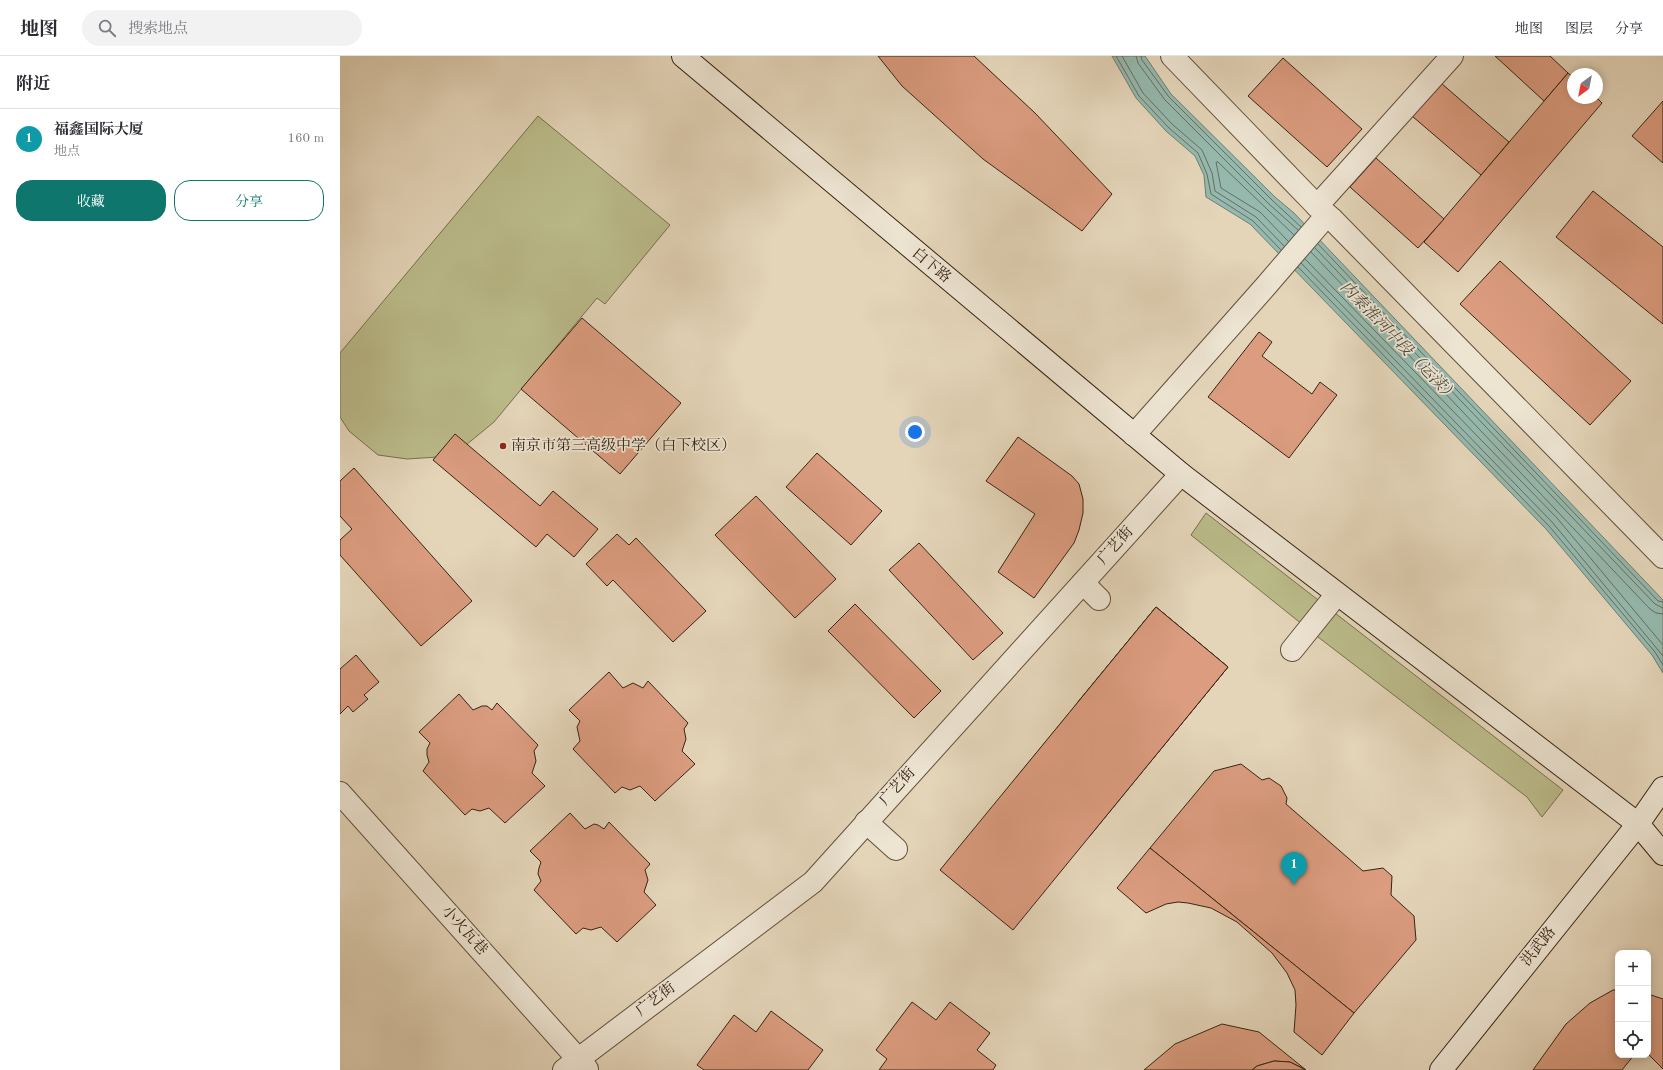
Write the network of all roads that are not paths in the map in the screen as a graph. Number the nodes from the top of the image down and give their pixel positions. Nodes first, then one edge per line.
1 (683, 56) edge
2 (1172, 56) edge
3 (1452, 56) edge
4 (1322, 210) junction
5 (1134, 435) junction
6 (1181, 474) junction
7 (1663, 557) edge
8 (1082, 583) junction
9 (1337, 594) junction
10 (1099, 599) dead end
11 (1292, 650) dead end
12 (1663, 788) edge
13 (340, 793) edge
14 (866, 822) junction
15 (1638, 824) junction
16 (896, 849) dead end
17 (1663, 854) edge
18 (577, 1066) edge
19 (1441, 1070) edge

1 - 5 street, 白下路
2 - 4 street
3 - 4 street
4 - 5 street
4 - 7 street
5 - 6 street, 白下路
6 - 8 street, 广艺街
6 - 9 street, 白下路
8 - 10 street
8 - 14 street, 广艺街
9 - 11 street
9 - 15 street, 白下路
12 - 15 street, 洪武路
13 - 18 street, 小火瓦巷
14 - 16 street
14 - 18 street, 广艺街
15 - 17 street
15 - 19 street, 洪武路

